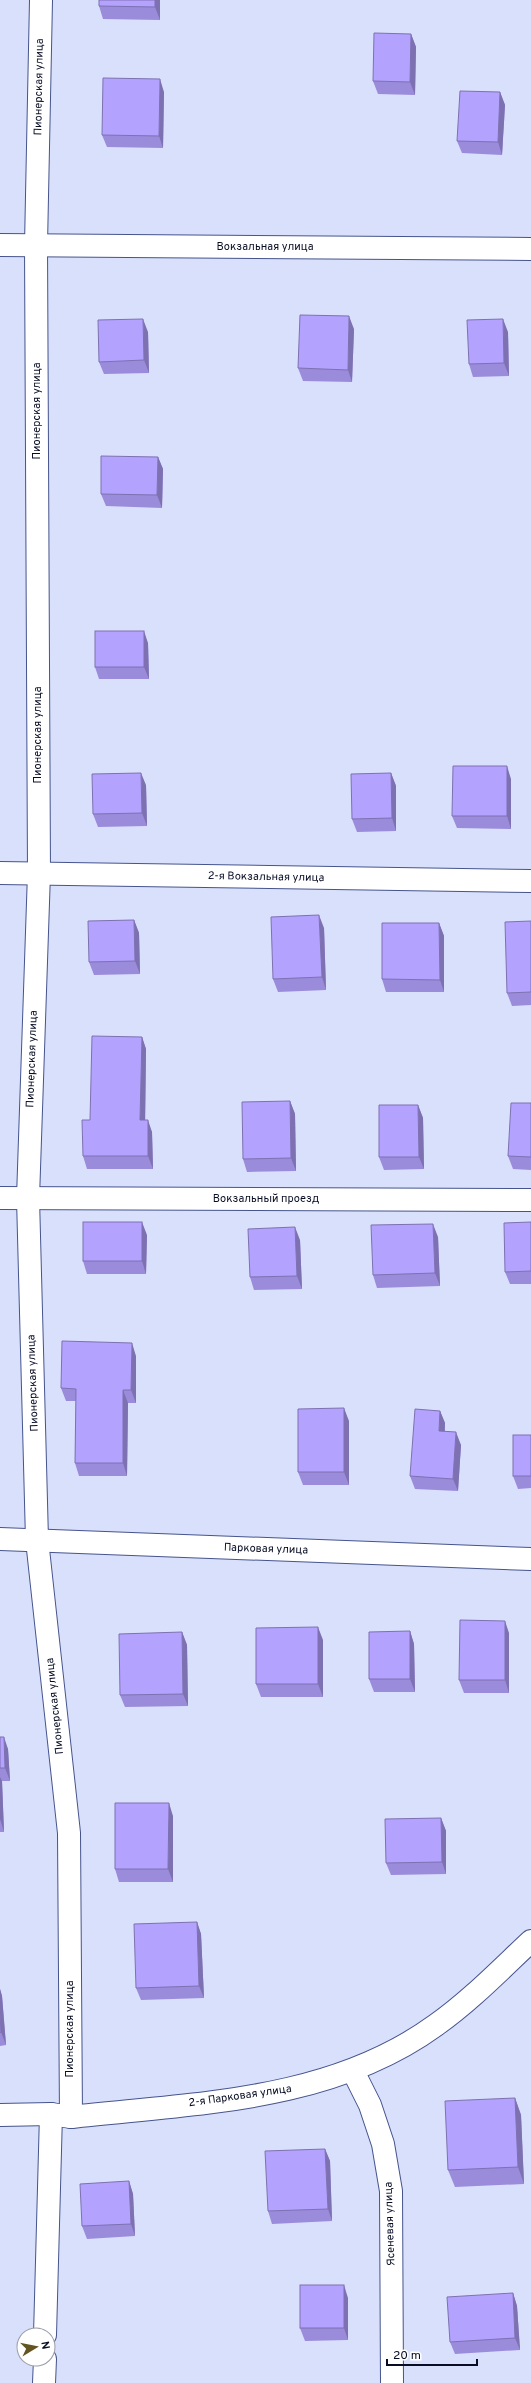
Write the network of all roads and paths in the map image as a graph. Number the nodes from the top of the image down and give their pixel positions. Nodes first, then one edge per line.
1 (41, 0) edge
2 (0, 245) edge
3 (36, 245) junction
4 (531, 249) edge
5 (0, 873) edge
6 (39, 873) junction
7 (531, 881) edge
8 (0, 1198) edge
9 (28, 1198) junction
10 (531, 1200) edge
11 (0, 1539) edge
12 (37, 1540) junction
13 (531, 1559) edge
14 (531, 1941) edge
15 (353, 2071) junction
16 (0, 2115) edge
17 (61, 2115) junction
18 (46, 2327) edge
19 (45, 2367) edge
20 (44, 2383) edge
21 (392, 2383) edge

1 - 3 street, Пионерская улица
2 - 3 street, Вокзальная улица
3 - 4 street, Вокзальная улица
3 - 6 street, Пионерская улица
5 - 6 street, 2-я Вокзальная улица
6 - 7 street, 2-я Вокзальная улица
6 - 9 street, Пионерская улица
8 - 9 street, Вокзальный проезд
9 - 10 street, Вокзальный проезд
9 - 12 street, Пионерская улица
11 - 12 street, Парковая улица
12 - 13 street, Парковая улица
12 - 17 street, Пионерская улица
14 - 15 street, 2-я Парковая улица
15 - 17 street, 2-я Парковая улица
15 - 21 street, Ясеневая улица
16 - 17 street, 2-я Парковая улица
17 - 18 street, Пионерская улица
19 - 20 street

